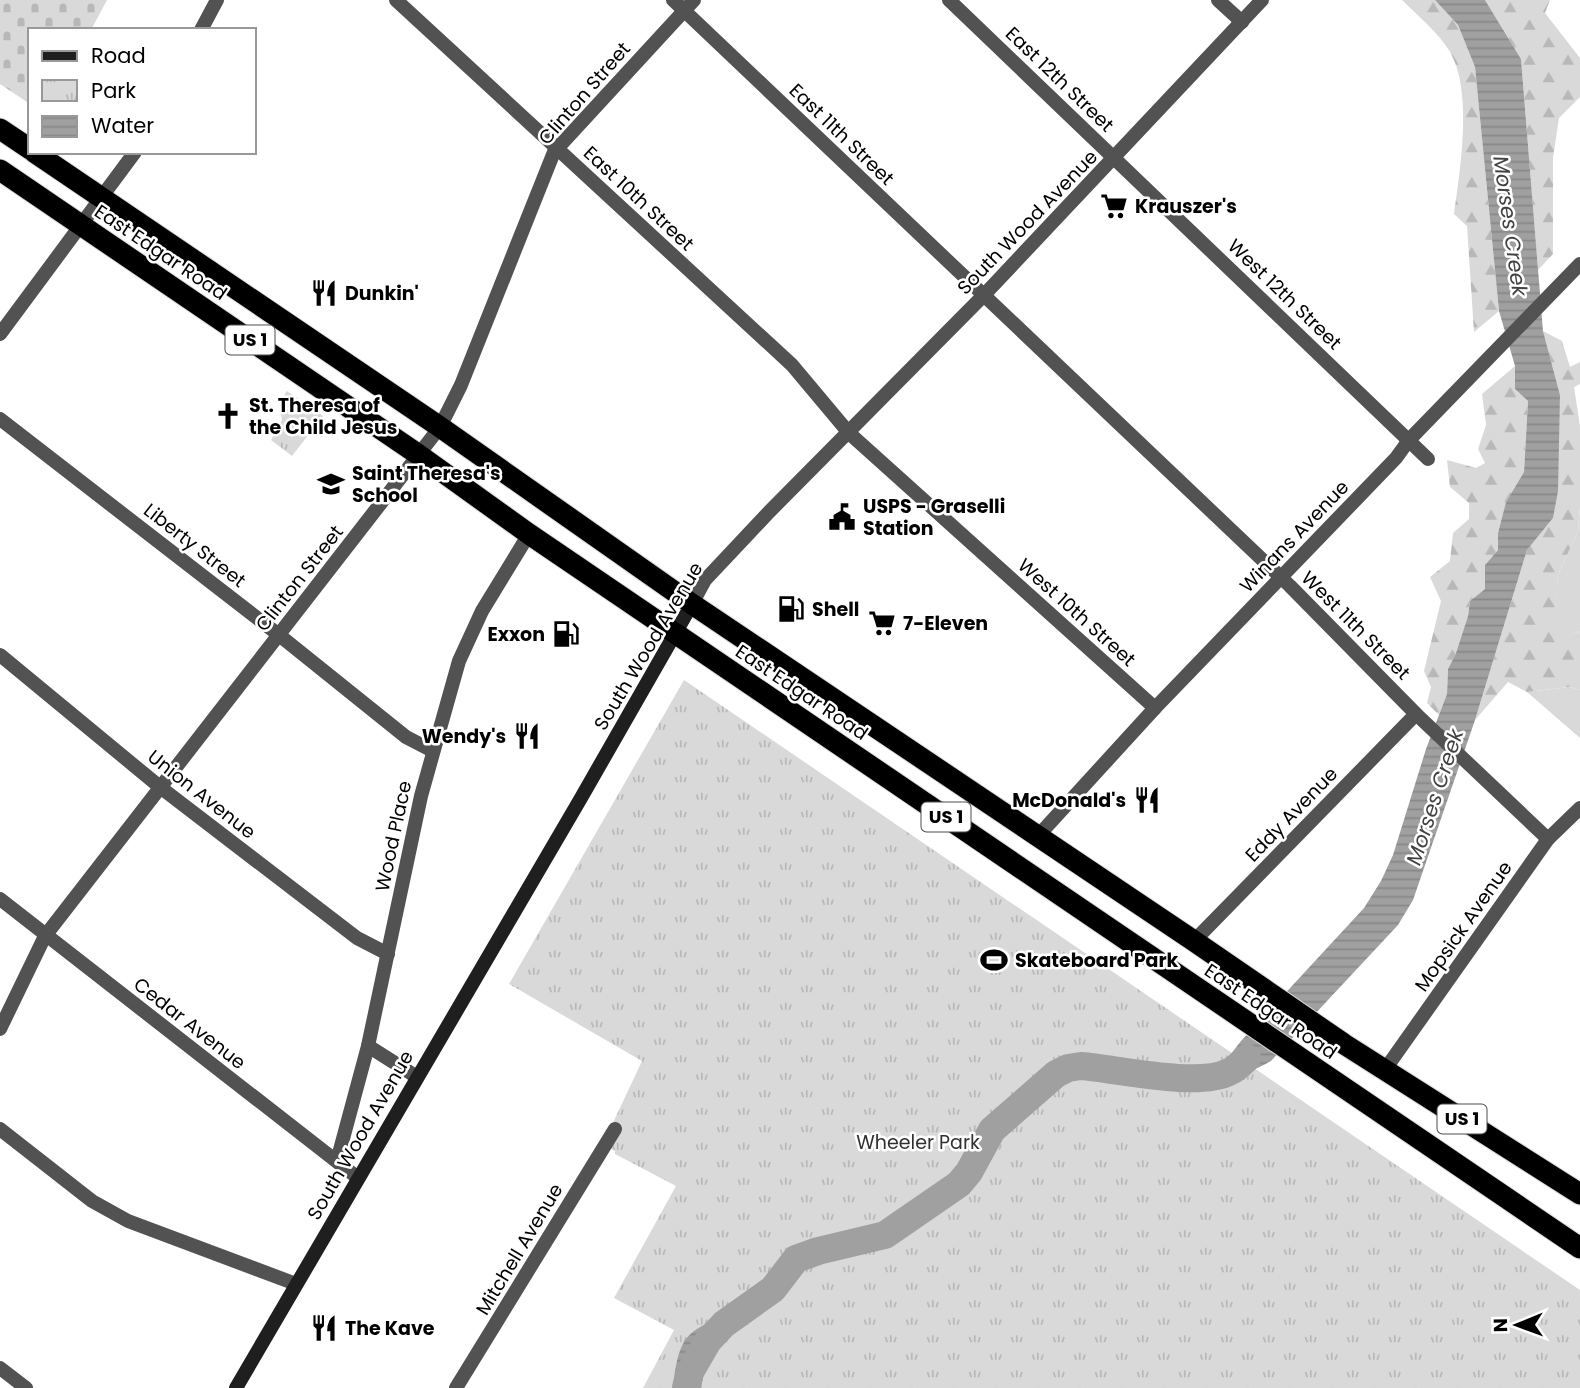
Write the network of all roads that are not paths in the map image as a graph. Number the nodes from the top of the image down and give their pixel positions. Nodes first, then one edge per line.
1 (217, 0) edge
2 (396, 0) edge
3 (949, 0) edge
4 (1218, 0) edge
5 (1262, 0) edge
6 (684, 3) edge
7 (1242, 22) junction
8 (202, 28) edge
9 (0, 129) edge
10 (28, 148) edge
11 (557, 149) junction
12 (37, 154) edge
13 (133, 154) edge
14 (1114, 158) junction
15 (0, 170) edge
16 (101, 197) junction
17 (81, 225) junction
18 (1580, 264) edge
19 (984, 295) junction
20 (0, 334) edge
21 (0, 419) edge
22 (440, 427) junction
23 (849, 433) junction
24 (1409, 440) junction
25 (419, 455) junction
26 (1428, 459) dead end
27 (528, 534) junction
28 (1281, 577) junction
29 (692, 604) junction
30 (675, 633) junction
31 (279, 635) junction
32 (0, 655) edge
33 (1155, 708) junction
34 (1416, 714) junction
35 (433, 751) junction
36 (160, 787) junction
37 (1580, 808) edge
38 (1038, 836) junction
39 (1548, 839) junction
40 (0, 898) edge
41 (45, 936) junction
42 (1194, 941) junction
43 (388, 954) junction
44 (0, 1029) edge
45 (368, 1046) junction
46 (1384, 1071) junction
47 (417, 1077) junction
48 (0, 1129) edge
49 (615, 1129) dead end
50 (337, 1161) junction
51 (358, 1178) junction
52 (1580, 1194) edge
53 (1580, 1248) edge
54 (296, 1284) junction
55 (0, 1368) edge
56 (26, 1388) edge
57 (236, 1388) edge
58 (457, 1388) edge

1 - 8 street
2 - 11 street, East 10th Street
3 - 14 street, East 12th Street
4 - 7 street
5 - 7 street, South Wood Avenue
6 - 11 street, Clinton Street
6 - 19 street, East 11th Street
7 - 14 street, South Wood Avenue
9 - 10 highway
11 - 22 street, Clinton Street
11 - 23 street, East 10th Street
12 - 16 highway, East Edgar Road / US 1
13 - 16 street
14 - 19 street, South Wood Avenue
14 - 24 street, West 12th Street
15 - 17 highway, East Edgar Road / US 1
16 - 17 street
16 - 22 highway, East Edgar Road / US 1
17 - 20 street
17 - 25 highway, East Edgar Road / US 1
18 - 24 street, Winans Avenue
19 - 23 street, South Wood Avenue
19 - 28 street, West 11th Street
21 - 31 street, Liberty Street
22 - 25 street, Clinton Street
22 - 29 highway, East Edgar Road / US 1
23 - 29 street, South Wood Avenue
23 - 33 street, West 10th Street
24 - 26 street, West 12th Street
24 - 28 street, Winans Avenue
25 - 27 highway, East Edgar Road / US 1
25 - 31 street, Clinton Street
27 - 30 highway, East Edgar Road / US 1
27 - 35 street, Wood Place
28 - 33 street, Winans Avenue
28 - 34 street, West 11th Street
29 - 30 main road, South Wood Avenue
29 - 38 highway, East Edgar Road / US 1
30 - 47 main road, South Wood Avenue
30 - 53 highway, East Edgar Road / US 1
31 - 35 street, Liberty Street
31 - 36 street, Clinton Street
32 - 36 street, Union Avenue
33 - 38 street, Winans Avenue
34 - 39 street, West 11th Street
34 - 42 street, Eddy Avenue
35 - 43 street, Wood Place
36 - 41 street, Clinton Street
36 - 43 street, Union Avenue
37 - 39 street, Mopsick Avenue
38 - 42 highway, East Edgar Road / US 1
39 - 46 street, Mopsick Avenue
40 - 41 street, Cedar Avenue
41 - 44 street, Clinton Street
41 - 50 street, Cedar Avenue
42 - 46 highway, East Edgar Road / US 1
43 - 45 street, Wood Place
45 - 47 street
45 - 50 street, Wood Place
46 - 52 highway, East Edgar Road / US 1
47 - 51 main road, South Wood Avenue
48 - 54 street
49 - 58 street, Mitchell Avenue
50 - 51 street, Cedar Avenue
51 - 54 main road, South Wood Avenue
54 - 57 main road, South Wood Avenue
55 - 56 street

